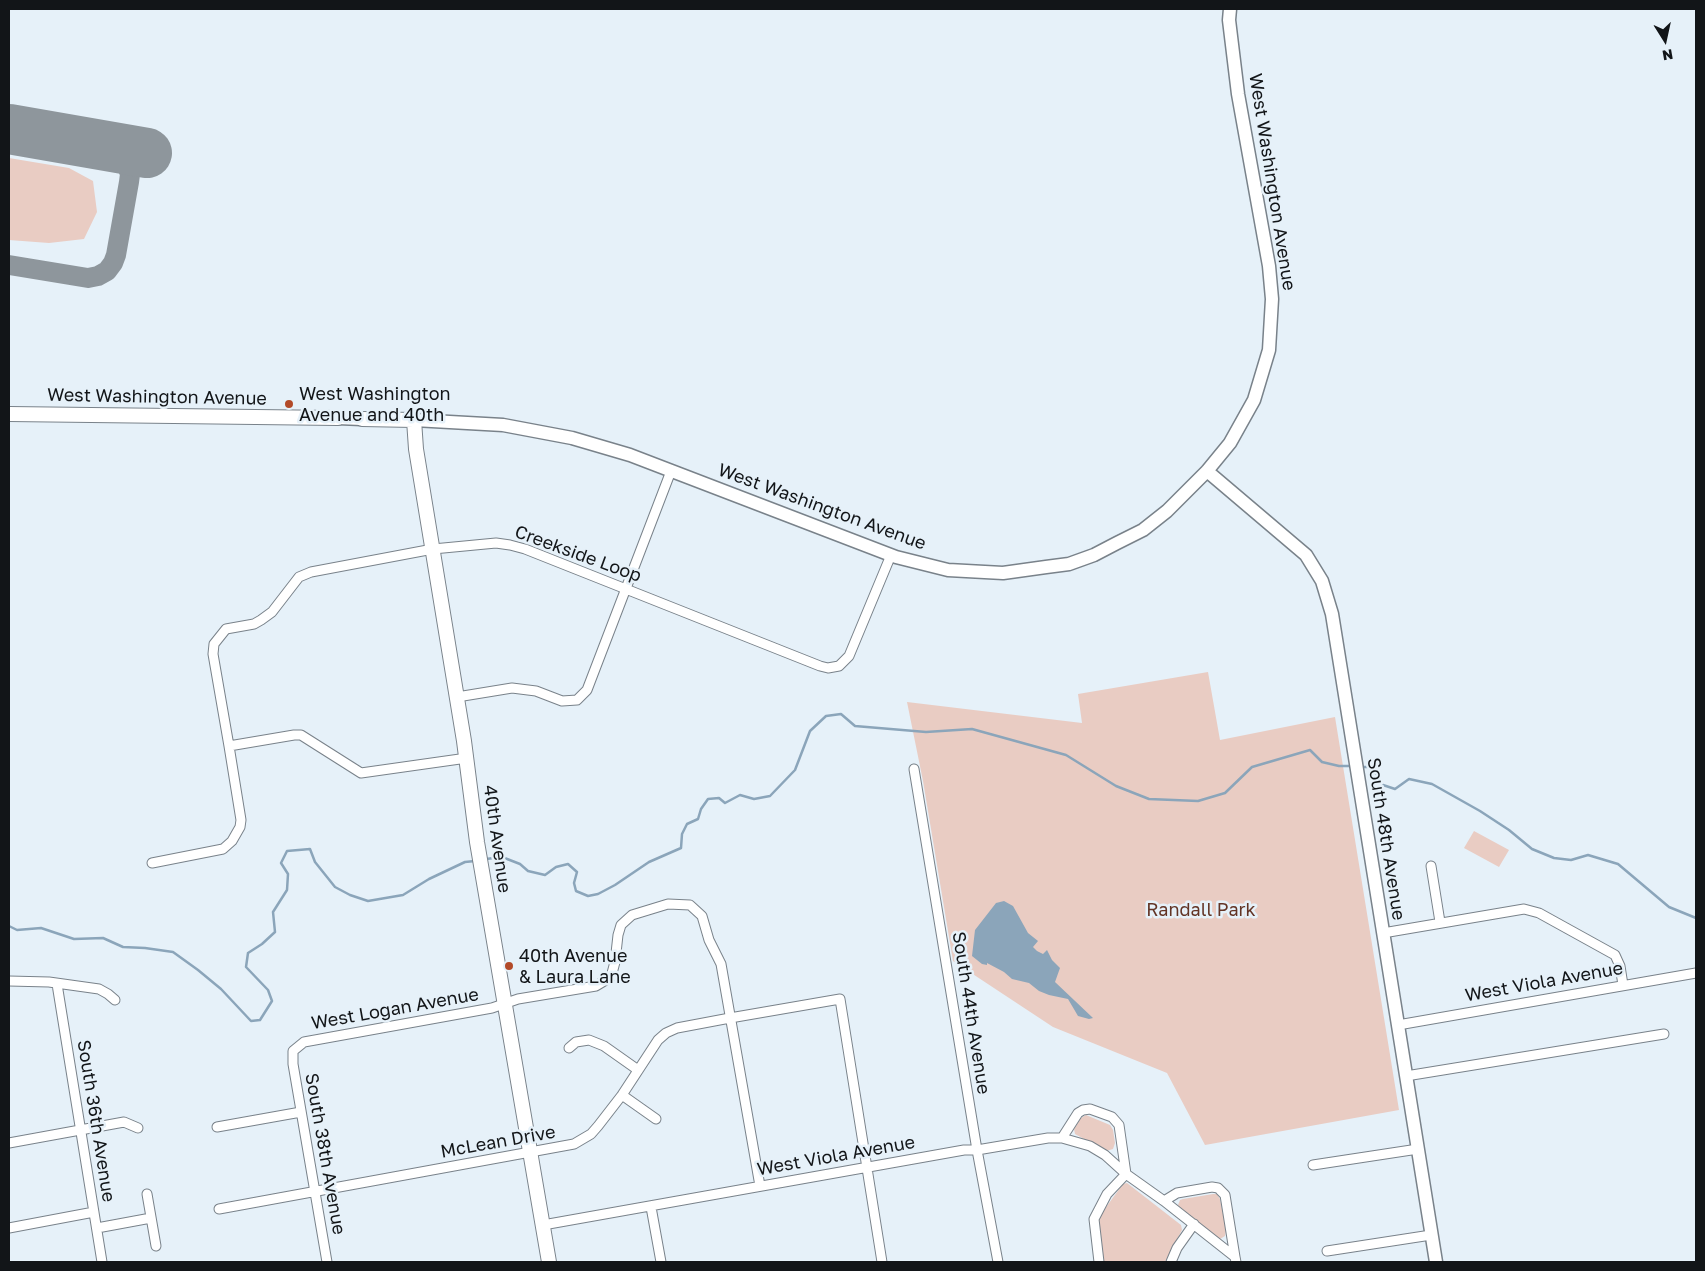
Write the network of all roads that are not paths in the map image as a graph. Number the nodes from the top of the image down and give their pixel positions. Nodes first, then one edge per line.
1 (1230, 9) edge
2 (9, 414) edge
3 (338, 418) joint
4 (362, 418) joint
5 (414, 420) junction
6 (671, 471) junction
7 (1208, 471) junction
8 (433, 549) junction
9 (891, 555) junction
10 (626, 589) junction
11 (457, 697) junction
12 (229, 746) junction
13 (467, 758) junction
14 (914, 769) dead end
15 (152, 863) dead end
16 (1431, 866) dead end
17 (1440, 922) junction
18 (1383, 932) junction
19 (1696, 973) edge
20 (9, 981) edge
21 (57, 984) junction
22 (1623, 985) junction
23 (115, 1000) dead end
24 (506, 1004) junction
25 (730, 1018) junction
26 (1398, 1025) junction
27 (1664, 1034) dead end
28 (569, 1048) dead end
29 (293, 1051) joint
30 (638, 1070) junction
31 (1406, 1076) junction
32 (622, 1095) junction
33 (301, 1112) junction
34 (656, 1119) dead end
35 (217, 1127) dead end
36 (138, 1128) dead end
37 (81, 1130) junction
38 (1062, 1138) junction
39 (9, 1143) edge
40 (1418, 1149) junction
41 (977, 1150) junction
42 (531, 1153) junction
43 (1313, 1165) dead end
44 (866, 1168) junction
45 (1126, 1174) junction
46 (760, 1186) junction
47 (315, 1192) junction
48 (147, 1194) dead end
49 (1164, 1201) junction
50 (651, 1207) junction
51 (219, 1209) dead end
52 (94, 1212) junction
53 (151, 1218) junction
54 (1194, 1224) junction
55 (542, 1225) junction
56 (9, 1228) edge
57 (97, 1228) junction
58 (1431, 1235) junction
59 (156, 1246) dead end
60 (1327, 1251) dead end
61 (1236, 1260) edge
62 (102, 1262) edge
63 (327, 1262) edge
64 (549, 1262) edge
65 (661, 1262) edge
66 (882, 1262) edge
67 (998, 1262) edge
68 (1098, 1262) edge
69 (1170, 1262) edge
70 (1436, 1262) edge

1 - 7 main road, West Washington Avenue
2 - 3 main road, West Washington Avenue
3 - 4 main road, West Washington Avenue
4 - 5 main road, West Washington Avenue
5 - 6 main road, West Washington Avenue
5 - 8 main road, 40th Avenue
6 - 9 main road, West Washington Avenue
6 - 10 street
7 - 9 main road, West Washington Avenue
7 - 18 main road, South 48th Avenue
8 - 10 street, Creekside Loop
8 - 11 main road, 40th Avenue
8 - 12 street, Creekside Loop
9 - 10 street, Creekside Loop
10 - 11 street
11 - 13 main road, 40th Avenue
12 - 13 street
12 - 15 street, Creekside Loop
13 - 24 main road, 40th Avenue
14 - 41 street, South 44th Avenue
16 - 17 street
17 - 18 street
17 - 22 street
18 - 26 main road, South 48th Avenue
19 - 22 street, West Viola Avenue
20 - 21 street
21 - 23 street
21 - 37 street, South 36th Avenue
22 - 26 street, West Viola Avenue
24 - 25 street, West Logan Avenue
24 - 29 street, West Logan Avenue
24 - 42 main road, 40th Avenue
25 - 30 street, McLean Drive
25 - 44 street, McLean Drive
25 - 46 street, West Logan Avenue
26 - 31 main road, South 48th Avenue
27 - 31 street
28 - 30 street
29 - 33 street, South 38th Avenue
30 - 32 street, McLean Drive
31 - 40 main road, South 48th Avenue
32 - 34 street
32 - 42 street, McLean Drive
33 - 35 street
33 - 47 street, South 38th Avenue
36 - 37 street
37 - 39 street
37 - 52 street, South 36th Avenue
38 - 41 street, West Viola Avenue
38 - 45 street, West Viola Avenue
38 - 45 street
40 - 43 street
40 - 58 main road, South 48th Avenue
41 - 44 street, West Viola Avenue
41 - 67 street, South 44th Avenue
42 - 47 street, McLean Drive
42 - 55 main road, 40th Avenue
44 - 46 street, West Viola Avenue
44 - 66 street
45 - 49 street, West Viola Avenue
45 - 68 street
46 - 50 street, West Viola Avenue
47 - 51 street, McLean Drive
47 - 63 street, South 38th Avenue
48 - 53 street
49 - 54 street, West Viola Avenue
49 - 61 street
50 - 55 street, West Viola Avenue
50 - 65 street
52 - 56 street
52 - 57 street, South 36th Avenue
53 - 57 street
53 - 59 street
54 - 61 street, West Viola Avenue
54 - 69 street
55 - 64 main road, 40th Avenue
57 - 62 street, South 36th Avenue
58 - 60 street
58 - 70 main road, South 48th Avenue

